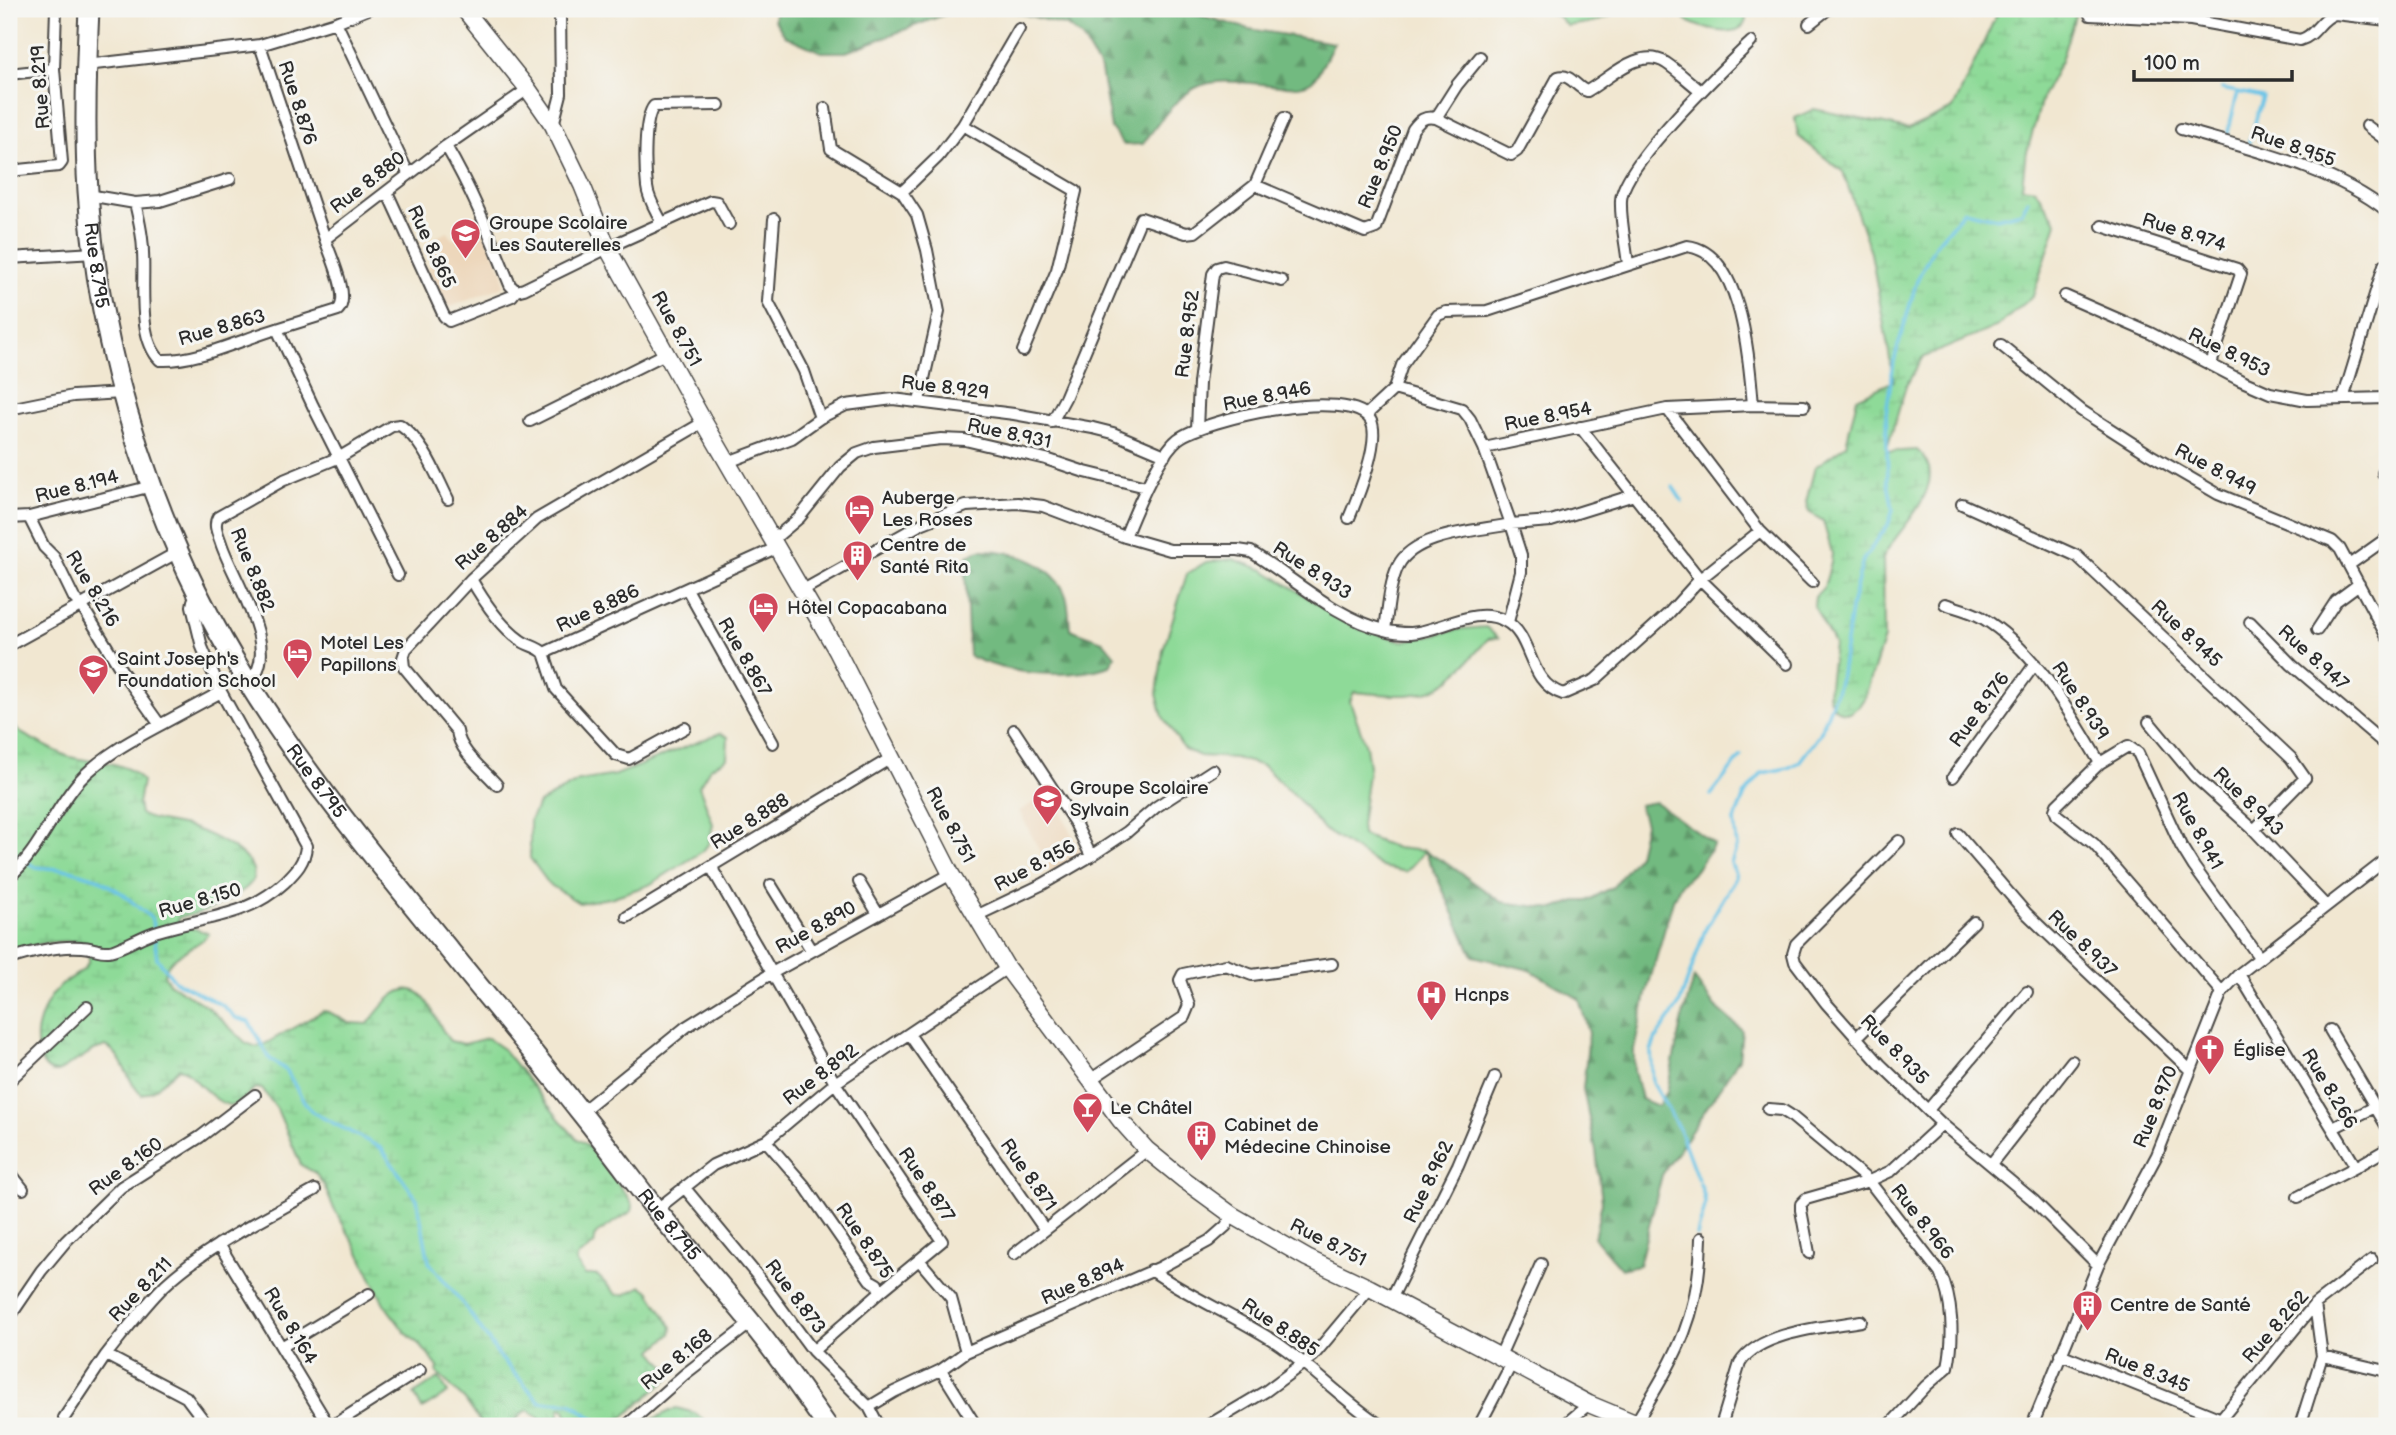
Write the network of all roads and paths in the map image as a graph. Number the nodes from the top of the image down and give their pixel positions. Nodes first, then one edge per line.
1 (56, 9) edge
2 (89, 9) edge
3 (368, 9) edge
4 (464, 9) edge
5 (559, 9) edge
6 (1828, 9) edge
7 (2197, 9) edge
8 (2090, 15) dead end
9 (2191, 20) junction
10 (2387, 20) edge
11 (336, 22) junction
12 (1809, 24) dead end
13 (1019, 29) dead end
14 (1751, 42) dead end
15 (260, 46) junction
16 (1480, 57) dead end
17 (86, 65) junction
18 (54, 69) junction
19 (9, 74) edge
20 (528, 89) junction
21 (1701, 91) junction
22 (719, 105) dead end
23 (825, 108) dead end
24 (1284, 118) dead end
25 (1436, 118) junction
26 (963, 124) junction
27 (553, 125) junction
28 (2367, 126) dead end
29 (2181, 129) dead end
30 (2387, 141) edge
31 (446, 146) junction
32 (9, 171) edge
33 (408, 173) junction
34 (230, 179) dead end
35 (1255, 185) junction
36 (387, 192) junction
37 (902, 192) junction
38 (88, 195) junction
39 (135, 203) junction
40 (2387, 211) edge
41 (774, 219) dead end
42 (662, 223) junction
43 (729, 224) dead end
44 (2102, 226) dead end
45 (325, 239) junction
46 (608, 249) junction
47 (94, 253) junction
48 (9, 258) edge
49 (1628, 265) junction
50 (2384, 265) dead end
51 (1282, 281) dead end
52 (516, 291) junction
53 (2065, 296) dead end
54 (277, 329) junction
55 (2001, 345) dead end
56 (1023, 351) dead end
57 (665, 354) junction
58 (2211, 364) junction
59 (1394, 389) junction
60 (122, 393) junction
61 (2387, 398) edge
62 (2343, 399) junction
63 (919, 401) junction
64 (1753, 405) junction
65 (1804, 406) dead end
66 (9, 409) edge
67 (1667, 409) junction
68 (1366, 415) junction
69 (820, 418) junction
70 (530, 421) dead end
71 (704, 422) junction
72 (1052, 422) junction
73 (1580, 428) junction
74 (1197, 429) junction
75 (1484, 448) junction
76 (1165, 455) junction
77 (340, 457) junction
78 (728, 462) junction
79 (152, 486) junction
80 (1146, 487) junction
81 (1634, 495) junction
82 (448, 499) dead end
83 (1962, 504) dead end
84 (29, 517) junction
85 (9, 518) edge
86 (1349, 518) dead end
87 (1511, 524) junction
88 (1760, 531) junction
89 (1125, 537) junction
90 (2387, 538) edge
91 (776, 543) junction
92 (178, 552) junction
93 (2349, 565) junction
94 (398, 575) dead end
95 (471, 579) junction
96 (1700, 579) junction
97 (1812, 582) dead end
98 (2359, 584) junction
99 (687, 589) junction
100 (803, 590) junction
101 (198, 594) junction
102 (1945, 604) dead end
103 (82, 606) junction
104 (1508, 622) junction
105 (2250, 622) dead end
106 (1385, 630) junction
107 (2317, 630) dead end
108 (2387, 638) edge
109 (13, 642) dead end
110 (544, 653) junction
111 (1787, 664) dead end
112 (2035, 664) junction
113 (248, 682) junction
114 (221, 692) junction
115 (2149, 722) dead end
116 (160, 724) junction
117 (685, 729) dead end
118 (1014, 730) dead end
119 (773, 743) dead end
120 (2387, 746) edge
121 (891, 758) junction
122 (2100, 763) junction
123 (1213, 771) dead end
124 (1953, 777) dead end
125 (497, 785) dead end
126 (2254, 831) junction
127 (1958, 834) dead end
128 (1899, 841) dead end
129 (1091, 856) junction
130 (2387, 859) edge
131 (713, 867) junction
132 (951, 874) junction
133 (9, 877) edge
134 (859, 882) dead end
135 (771, 885) dead end
136 (2325, 905) junction
137 (878, 914) junction
138 (976, 916) junction
139 (627, 917) dead end
140 (1974, 922) dead end
141 (811, 950) junction
142 (2259, 957) junction
143 (9, 959) edge
144 (1332, 964) dead end
145 (1007, 968) junction
146 (772, 973) junction
147 (2239, 974) junction
148 (2027, 992) dead end
149 (2222, 992) junction
150 (87, 1007) dead end
151 (2330, 1030) dead end
152 (909, 1034) junction
153 (1856, 1038) junction
154 (2072, 1061) dead end
155 (2190, 1070) junction
156 (1495, 1077) dead end
157 (1090, 1080) junction
158 (9, 1081) edge
159 (835, 1083) junction
160 (255, 1095) dead end
161 (2375, 1107) junction
162 (1768, 1109) dead end
163 (1928, 1111) junction
164 (581, 1112) junction
165 (1942, 1124) junction
166 (2333, 1128) junction
167 (2387, 1128) edge
168 (766, 1141) junction
169 (2387, 1149) edge
170 (1147, 1150) junction
171 (1991, 1164) junction
172 (2356, 1167) junction
173 (9, 1171) edge
174 (1869, 1181) junction
175 (684, 1187) junction
176 (23, 1189) dead end
177 (315, 1190) dead end
178 (2298, 1196) dead end
179 (656, 1210) junction
180 (1232, 1215) junction
181 (1045, 1230) junction
182 (1701, 1238) dead end
183 (219, 1244) junction
184 (1809, 1253) dead end
185 (1014, 1254) dead end
186 (919, 1260) junction
187 (2372, 1260) dead end
188 (1541, 1264) dead end
189 (2098, 1265) junction
190 (1151, 1270) junction
191 (1370, 1288) junction
192 (880, 1293) junction
193 (369, 1294) dead end
194 (1391, 1299) junction
195 (2315, 1304) junction
196 (9, 1318) edge
197 (1861, 1321) dead end
198 (751, 1323) junction
199 (283, 1346) junction
200 (814, 1350) junction
201 (966, 1352) junction
202 (2060, 1354) junction
203 (106, 1355) junction
204 (2322, 1356) junction
205 (1506, 1360) junction
206 (1304, 1363) junction
207 (2387, 1369) edge
208 (420, 1370) dead end
209 (941, 1370) junction
210 (1589, 1404) junction
211 (869, 1407) junction
212 (64, 1418) dead end
213 (2218, 1423) edge
214 (1639, 1425) edge
215 (208, 1426) edge
216 (331, 1426) edge
217 (626, 1426) edge
218 (827, 1426) edge
219 (879, 1426) edge
220 (976, 1426) edge
221 (1207, 1426) edge
222 (1382, 1426) edge
223 (1479, 1426) edge
224 (1563, 1426) edge
225 (1721, 1426) edge
226 (1889, 1426) edge
227 (2032, 1426) edge
228 (2300, 1426) edge

1 - 18 street, Rue 8.219
2 - 17 highway, Rue 8.795
3 - 11 street, Rue 8.876
4 - 20 main road, Rue 8.751
5 - 27 street
6 - 12 street
7 - 9 street
8 - 9 street
9 - 10 street
11 - 15 street, Rue 8.876
11 - 33 street
13 - 26 street
14 - 21 street
15 - 17 street
15 - 45 street, Rue 8.876
16 - 25 street
17 - 38 highway, Rue 8.795
18 - 19 street
18 - 32 street, Rue 8.219
20 - 27 main road, Rue 8.751
20 - 31 street, Rue 8.880
21 - 25 street
21 - 49 street
22 - 42 street
23 - 37 street
24 - 35 street
25 - 35 street, Rue 8.950
26 - 37 street
26 - 56 street
27 - 46 main road, Rue 8.751
28 - 30 street
29 - 40 street, Rue 8.955
31 - 33 street, Rue 8.880
31 - 52 street
33 - 36 street, Rue 8.880
34 - 39 street
35 - 72 street
36 - 45 street, Rue 8.880
36 - 52 street, Rue 8.865
37 - 63 street
38 - 39 street
38 - 47 highway, Rue 8.795
39 - 54 street, Rue 8.863
41 - 69 street
42 - 43 street
42 - 46 street
44 - 58 street, Rue 8.974
45 - 54 street, Rue 8.880
46 - 52 street
46 - 57 main road, Rue 8.751
47 - 48 street
47 - 60 highway, Rue 8.795
49 - 59 street
49 - 64 street
50 - 62 street
51 - 74 street, Rue 8.952
53 - 58 street, Rue 8.953
54 - 77 street, Rue 8.863
55 - 93 street, Rue 8.949
57 - 70 street
57 - 71 main road, Rue 8.751
58 - 62 street, Rue 8.953
59 - 68 street
59 - 75 street
60 - 66 street
60 - 79 highway, Rue 8.795
61 - 62 street, Rue 8.953
63 - 69 street, Rue 8.929
63 - 72 street, Rue 8.929
64 - 65 street, Rue 8.954
64 - 67 street, Rue 8.954
67 - 73 street, Rue 8.954
67 - 88 street
68 - 74 street, Rue 8.946
68 - 86 street
69 - 78 street, Rue 8.929
71 - 78 main road, Rue 8.751
71 - 95 street, Rue 8.884
72 - 76 street, Rue 8.929
73 - 75 street, Rue 8.954
73 - 81 street
74 - 76 street, Rue 8.946
75 - 87 street, Rue 8.954
76 - 80 street, Rue 8.946
77 - 82 street
77 - 94 street, Rue 8.863
77 - 113 street, Rue 8.882
78 - 91 main road, Rue 8.751
79 - 84 street, Rue 8.194
79 - 92 highway, Rue 8.795
80 - 89 street, Rue 8.946
80 - 91 street, Rue 8.931
81 - 87 street
81 - 96 street
83 - 126 street, Rue 8.945
84 - 85 street, Rue 8.194
84 - 103 street, Rue 8.216
87 - 104 street, Rue 8.954
87 - 106 street
88 - 96 street
88 - 97 street
89 - 100 street, Rue 8.933
89 - 106 street, Rue 8.933
90 - 93 street
91 - 99 street, Rue 8.886
91 - 100 main road, Rue 8.751
92 - 101 highway, Rue 8.795
92 - 103 street
93 - 98 street, Rue 8.949
95 - 110 street
95 - 125 street, Rue 8.884
96 - 104 street
96 - 111 street
98 - 107 street
98 - 108 street, Rue 8.949
99 - 110 street, Rue 8.886
99 - 119 street, Rue 8.867
100 - 121 main road, Rue 8.751
101 - 113 highway, Rue 8.795
101 - 114 street, Rue 8.150
102 - 112 street, Rue 8.939
103 - 109 street
103 - 116 street, Rue 8.216
104 - 106 street, Rue 8.933
105 - 120 street, Rue 8.947
110 - 117 street, Rue 8.886
112 - 122 street, Rue 8.939
112 - 124 street, Rue 8.976
113 - 164 highway, Rue 8.795
114 - 116 street
114 - 143 street, Rue 8.150
115 - 126 street, Rue 8.943
116 - 133 street
118 - 129 street, Rue 8.956
121 - 131 street, Rue 8.888
121 - 132 main road, Rue 8.751
122 - 142 street, Rue 8.941
122 - 149 street, Rue 8.939
123 - 129 street
126 - 136 street, Rue 8.943
127 - 155 street, Rue 8.937
128 - 153 street, Rue 8.935
129 - 138 street, Rue 8.956
130 - 136 street, Rue 8.970
131 - 139 street, Rue 8.888
131 - 146 street
132 - 137 street, Rue 8.890
132 - 138 main road, Rue 8.751
134 - 137 street
135 - 141 street
136 - 142 street, Rue 8.970
137 - 141 street, Rue 8.890
138 - 145 main road, Rue 8.751
140 - 153 street
141 - 146 street, Rue 8.890
142 - 147 street, Rue 8.970
144 - 157 street
145 - 152 street, Rue 8.892
145 - 157 main road, Rue 8.751
146 - 159 street, Rue 8.890
146 - 164 street
147 - 149 street, Rue 8.970
147 - 166 street, Rue 8.266
148 - 163 street
149 - 155 street, Rue 8.970
150 - 158 street
151 - 161 street
152 - 159 street, Rue 8.892
152 - 181 street, Rue 8.871
153 - 163 street, Rue 8.935
154 - 171 street
155 - 189 street, Rue 8.970
156 - 194 street, Rue 8.962
157 - 170 main road, Rue 8.751
159 - 168 street, Rue 8.892
159 - 186 street, Rue 8.877
160 - 196 street, Rue 8.160
161 - 166 street
161 - 167 street
162 - 174 street, Rue 8.966
163 - 165 street, Rue 8.935
164 - 179 highway, Rue 8.795
165 - 171 street, Rue 8.935
165 - 174 street
166 - 172 street, Rue 8.266
168 - 175 street, Rue 8.892
168 - 192 street, Rue 8.875
169 - 172 street
170 - 180 main road, Rue 8.751
170 - 181 street, Rue 8.871
171 - 189 street, Rue 8.935
172 - 178 street
173 - 176 street
174 - 184 street
174 - 226 street, Rue 8.966
175 - 179 street, Rue 8.892
175 - 200 street, Rue 8.873
177 - 183 street, Rue 8.211
179 - 198 highway, Rue 8.795
180 - 190 street, Rue 8.894
180 - 191 main road, Rue 8.751
181 - 185 street
182 - 214 street
183 - 199 street, Rue 8.164
183 - 203 street, Rue 8.211
186 - 192 street, Rue 8.877
186 - 201 street
187 - 195 street, Rue 8.262
188 - 205 street
189 - 202 street, Rue 8.970
190 - 201 street, Rue 8.894
190 - 206 street, Rue 8.885
191 - 194 main road, Rue 8.751
191 - 206 street
192 - 200 street, Rue 8.875
193 - 199 street
194 - 205 main road, Rue 8.751
195 - 204 street
195 - 213 street, Rue 8.262
197 - 225 street
198 - 217 street, Rue 8.168
198 - 218 highway, Rue 8.795
199 - 216 street, Rue 8.164
200 - 211 street, Rue 8.873
201 - 209 street, Rue 8.894
202 - 213 street, Rue 8.345
202 - 227 street, Rue 8.970
203 - 212 street, Rue 8.211
203 - 215 street
204 - 207 street
204 - 228 street
205 - 210 main road, Rue 8.751
205 - 223 street
206 - 221 street
206 - 222 street, Rue 8.885
208 - 216 street
209 - 211 street, Rue 8.894
209 - 220 street
210 - 214 main road, Rue 8.751
210 - 224 street
211 - 219 street, Rue 8.873

